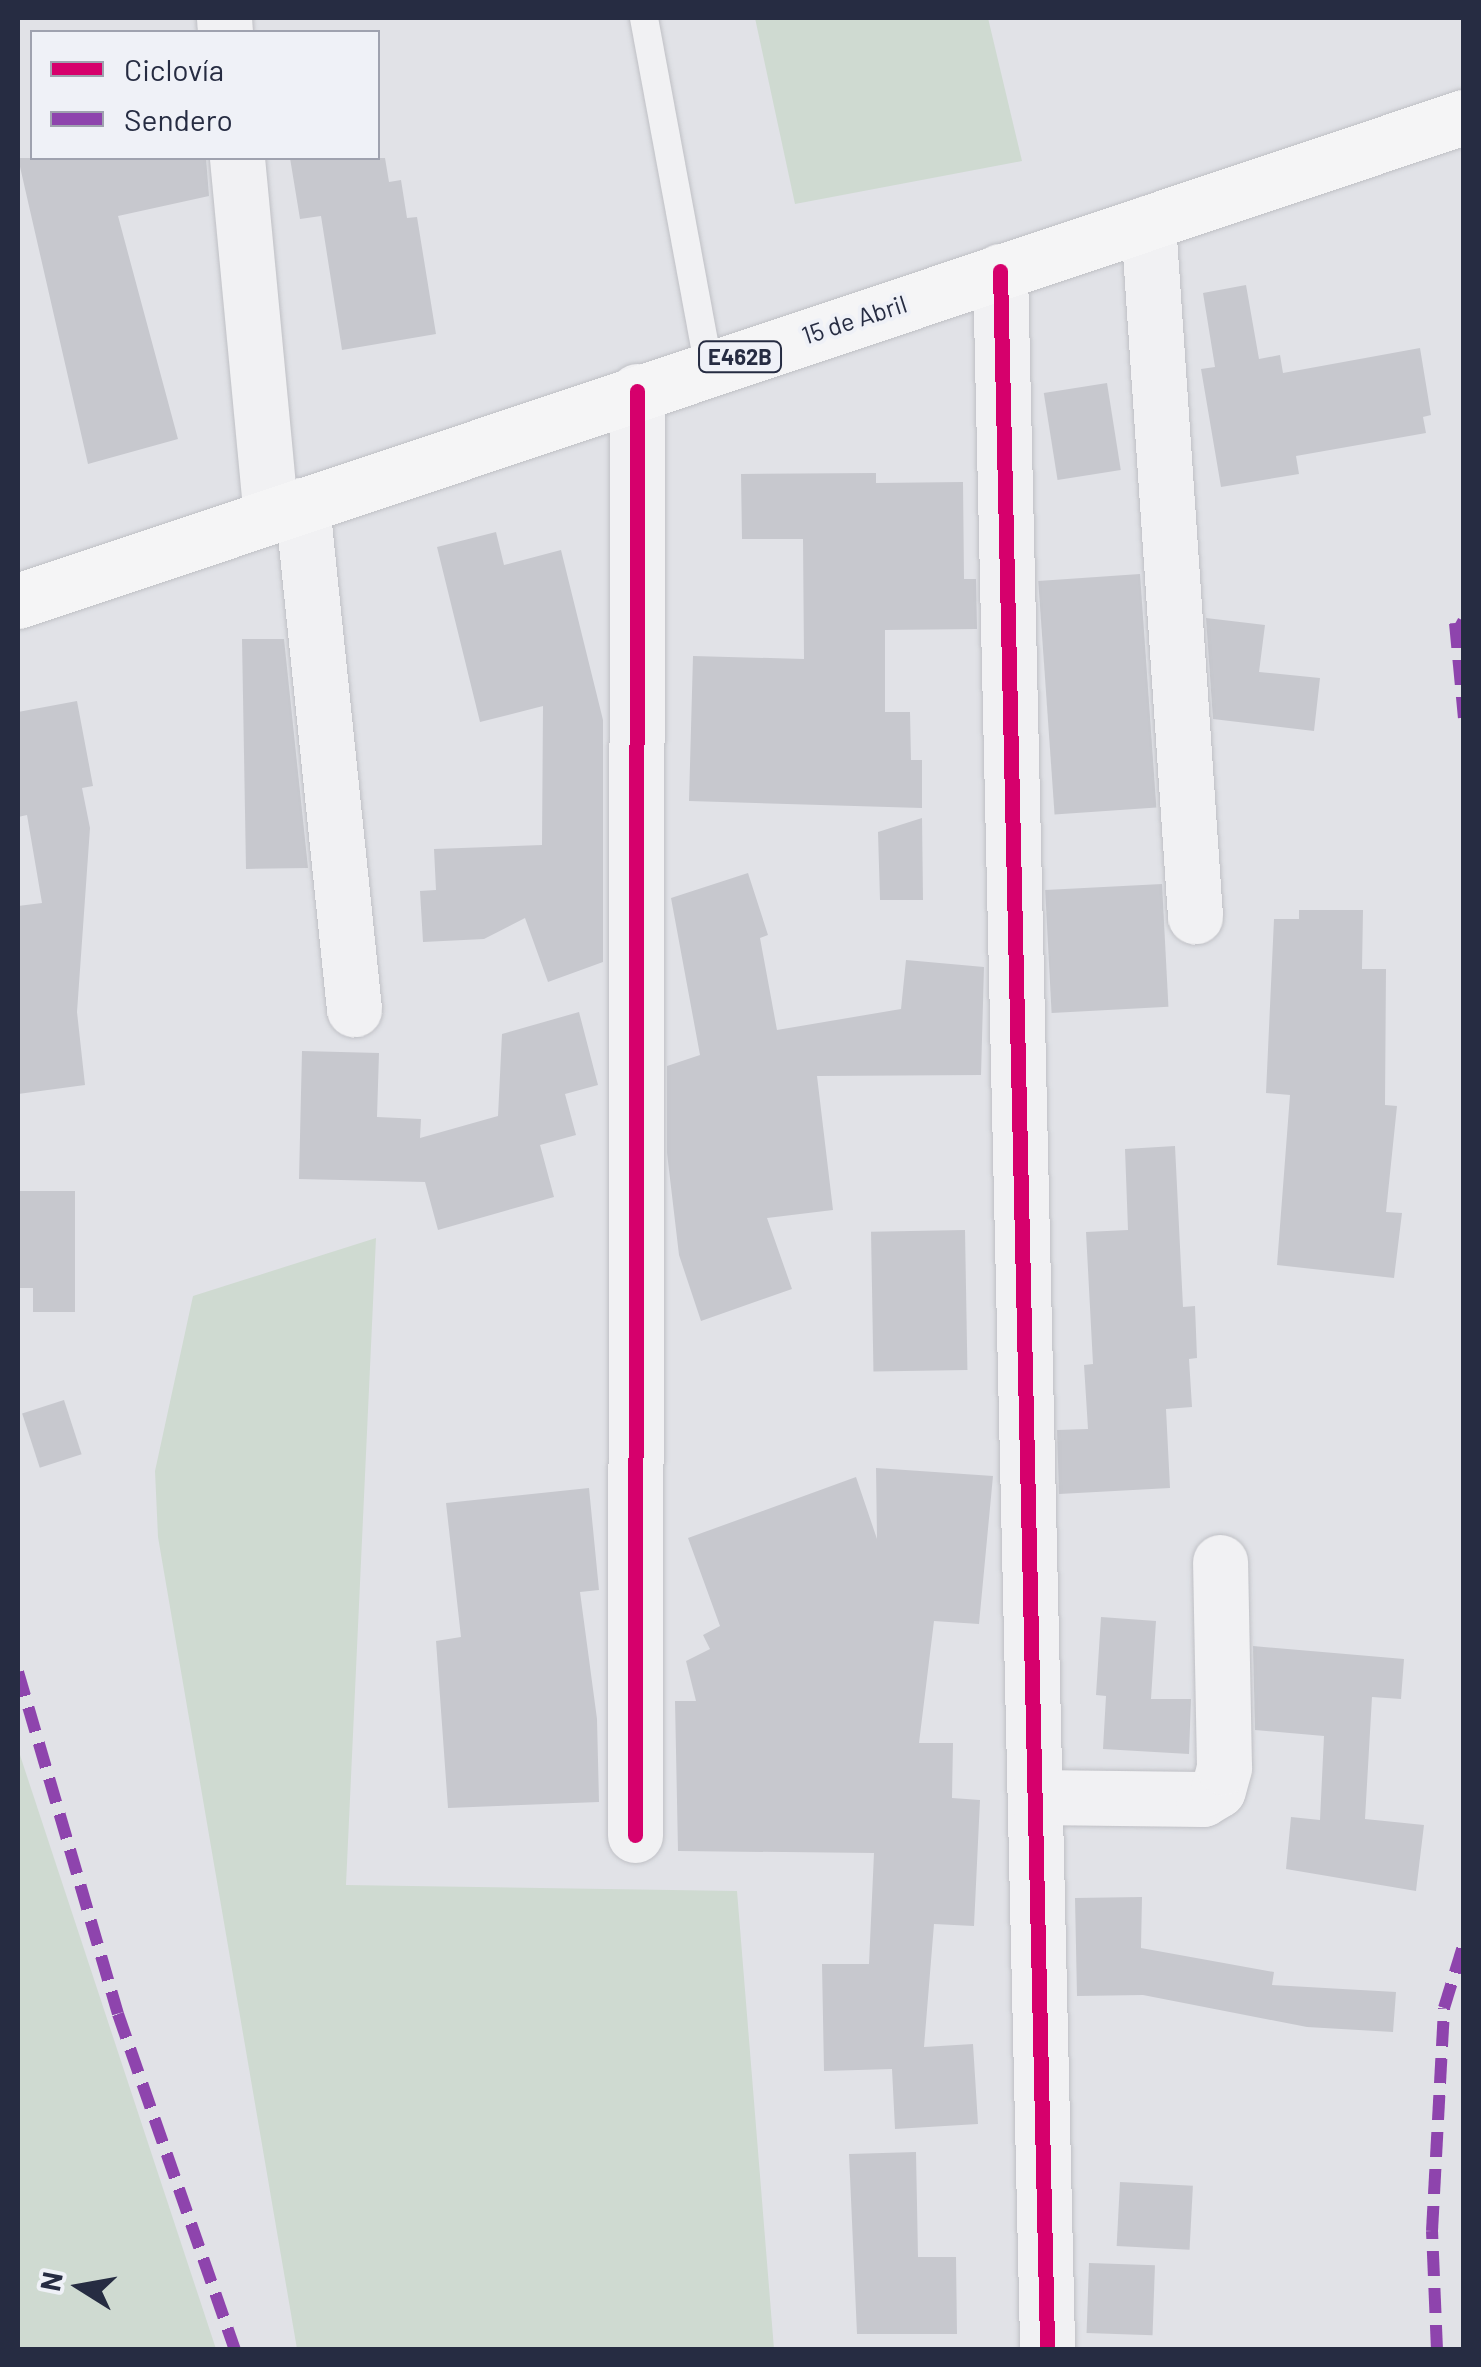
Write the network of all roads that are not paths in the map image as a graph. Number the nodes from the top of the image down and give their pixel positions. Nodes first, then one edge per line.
1 (644, 18) edge
2 (1464, 117) edge
3 (237, 160) edge
4 (1148, 223) junction
5 (1000, 270) junction
6 (709, 368) junction
7 (637, 391) junction
8 (287, 510) junction
9 (18, 601) edge
10 (1195, 916) dead end
11 (354, 1009) dead end
12 (1220, 1562) dead end
13 (1035, 1797) junction
14 (634, 1835) dead end
15 (1047, 2350) edge

1 - 6 lane
2 - 4 main road, 15 de Abril / E462B
3 - 8 street
4 - 5 main road, 15 de Abril / E462B
4 - 10 street
5 - 6 main road, 15 de Abril / E462B
5 - 13 street
6 - 7 main road, 15 de Abril / E462B
7 - 8 main road, 15 de Abril / E462B
7 - 14 street
8 - 9 main road, 15 de Abril / E462B
8 - 11 street
12 - 13 street
13 - 15 street

